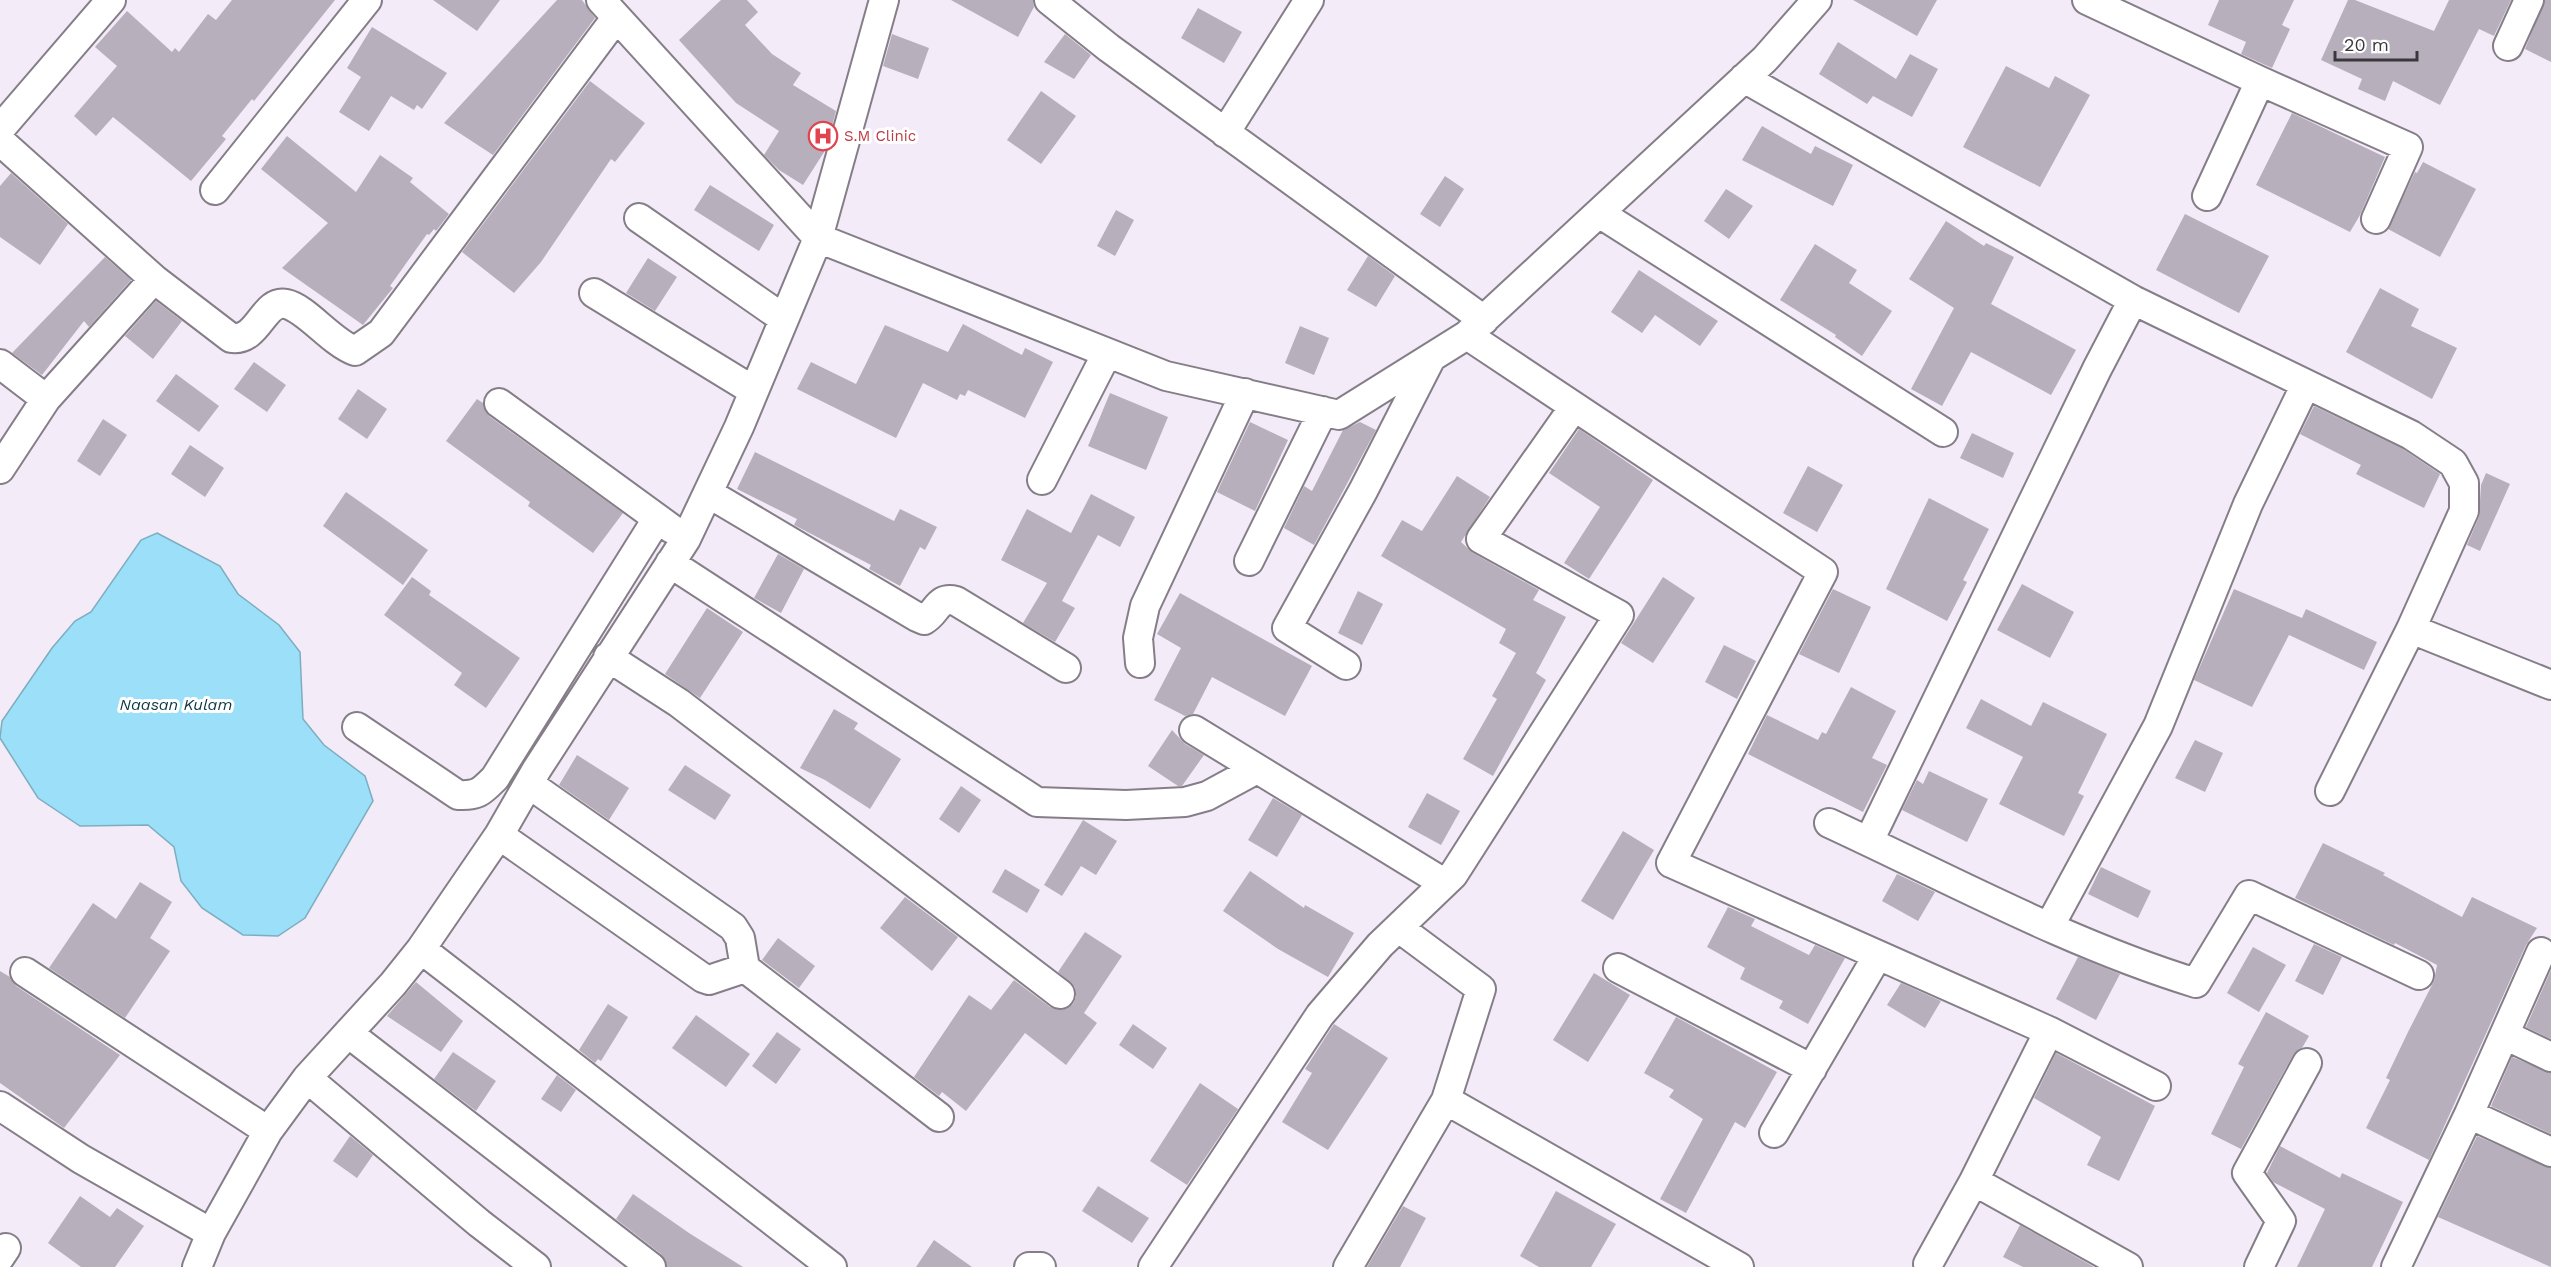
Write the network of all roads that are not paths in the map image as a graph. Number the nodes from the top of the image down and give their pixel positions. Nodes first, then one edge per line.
1 (111, 0) edge
2 (367, 0) edge
3 (884, 0) edge
4 (1049, 0) edge
5 (1309, 0) edge
6 (1816, 0) edge
7 (2087, 0) edge
8 (2529, 0) edge
9 (609, 9) edge
10 (2508, 46) dead end
11 (1744, 78) junction
12 (2260, 81) junction
13 (0, 129) edge
14 (1225, 133) junction
15 (0, 141) edge
16 (215, 190) dead end
17 (2206, 196) dead end
18 (1599, 213) junction
19 (639, 218) dead end
20 (2376, 219) dead end
21 (818, 238) junction
22 (154, 279) junction
23 (594, 294) dead end
24 (2133, 300) junction
25 (784, 319) junction
26 (1476, 328) junction
27 (1107, 353) junction
28 (1431, 358) junction
29 (0, 364) edge
30 (2306, 384) junction
31 (754, 391) junction
32 (1245, 393) junction
33 (45, 399) junction
34 (499, 403) dead end
35 (1574, 407) junction
36 (1323, 411) junction
37 (1943, 432) dead end
38 (0, 469) edge
39 (1042, 480) dead end
40 (708, 493) junction
41 (657, 519) junction
42 (686, 539) junction
43 (1249, 561) dead end
44 (670, 563) junction
45 (2411, 629) junction
46 (608, 657) junction
47 (1140, 663) dead end
48 (1346, 665) dead end
49 (1066, 668) dead end
50 (2551, 685) edge
51 (357, 728) dead end
52 (1194, 730) dead end
53 (1257, 769) junction
54 (529, 784) junction
55 (2330, 792) dead end
56 (1829, 823) dead end
57 (499, 835) junction
58 (1869, 841) junction
59 (1444, 883) junction
60 (2049, 927) junction
61 (1399, 928) junction
62 (421, 949) junction
63 (2541, 952) dead end
64 (1878, 955) junction
65 (745, 968) junction
66 (1618, 968) dead end
67 (25, 972) dead end
68 (2419, 975) dead end
69 (1060, 994) dead end
70 (2049, 1031) junction
71 (348, 1033) junction
72 (2505, 1035) junction
73 (2551, 1057) edge
74 (2307, 1063) dead end
75 (1812, 1068) junction
76 (307, 1078) junction
77 (2156, 1086) dead end
78 (1446, 1100) junction
79 (0, 1106) edge
80 (2469, 1114) junction
81 (939, 1118) dead end
82 (268, 1131) junction
83 (1774, 1133) dead end
84 (2551, 1152) edge
85 (1974, 1181) junction
86 (211, 1233) junction
87 (1928, 1264) dead end
88 (197, 1267) edge
89 (536, 1267) edge
90 (651, 1267) edge
91 (832, 1267) edge
92 (1029, 1267) edge
93 (1041, 1267) edge
94 (1153, 1267) edge
95 (1348, 1267) edge
96 (1739, 1267) edge
97 (2128, 1267) edge
98 (2259, 1267) edge
99 (2396, 1267) edge

1 - 13 street
2 - 16 street
3 - 21 street
4 - 14 street
5 - 14 street
6 - 11 street
7 - 12 street
8 - 10 street
9 - 21 street
9 - 22 street
11 - 18 street
11 - 24 street
12 - 17 street
12 - 20 street
14 - 26 street
15 - 22 street
18 - 26 street
18 - 37 street
19 - 25 street
21 - 25 street
21 - 27 street
22 - 33 street
23 - 31 street
24 - 30 street
24 - 58 street
25 - 31 street
26 - 28 street
26 - 35 street
27 - 32 street
27 - 39 street
28 - 36 street
28 - 48 street
29 - 33 street
30 - 45 street
30 - 60 street
31 - 40 street
32 - 36 street
32 - 47 street
33 - 38 street
34 - 41 street
35 - 59 street
35 - 64 street
36 - 43 street
40 - 42 street
40 - 49 street
41 - 42 street
41 - 51 street
42 - 44 street
44 - 46 street
44 - 53 street
45 - 50 street
45 - 55 street
46 - 54 street
46 - 69 street
52 - 53 street
53 - 59 street
54 - 57 street
54 - 65 street
56 - 58 street
57 - 62 street
57 - 65 street
58 - 60 street
59 - 61 street
60 - 68 street
61 - 78 street
61 - 94 street
62 - 71 street
62 - 91 street
63 - 72 street
64 - 70 street
64 - 75 street
65 - 81 street
66 - 75 street
67 - 82 street
70 - 77 street
70 - 85 street
71 - 76 street
71 - 90 street
72 - 73 street
72 - 80 street
74 - 98 street
75 - 83 street
76 - 82 street
76 - 89 street
78 - 95 street
78 - 96 street
79 - 86 street
80 - 84 street
80 - 99 street
82 - 86 street
85 - 87 street
85 - 97 street
86 - 88 street
92 - 93 street

